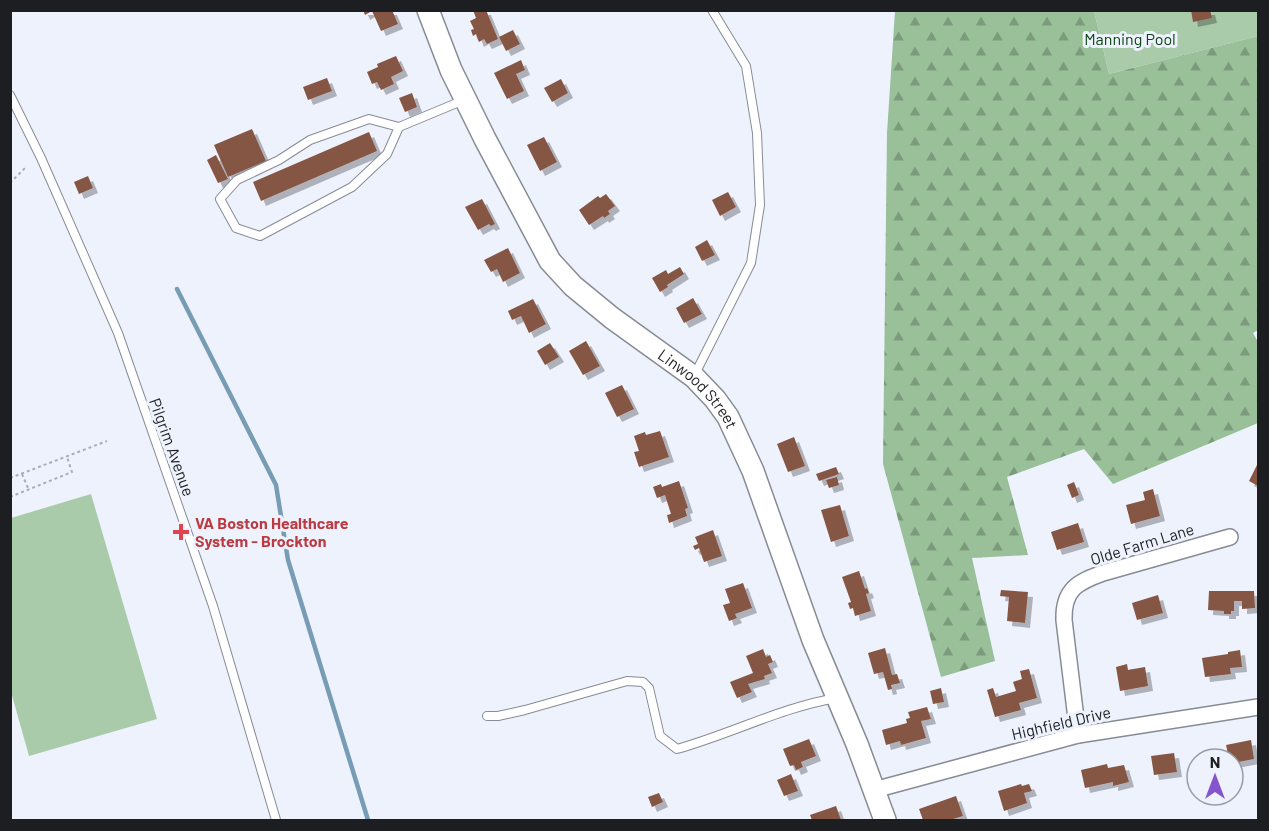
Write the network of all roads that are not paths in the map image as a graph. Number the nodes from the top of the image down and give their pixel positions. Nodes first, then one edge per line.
1 (428, 10) edge
2 (712, 10) edge
3 (10, 95) edge
4 (466, 99) junction
5 (399, 127) junction
6 (694, 377) junction
7 (1230, 537) dead end
8 (838, 698) junction
9 (1258, 706) edge
10 (488, 716) dead end
11 (1078, 735) junction
12 (874, 790) junction
13 (276, 820) edge
14 (885, 820) edge

1 - 4 street, Linwood Street
2 - 6 lane
3 - 13 lane, Pilgrim Avenue
4 - 5 lane
4 - 6 street, Linwood Street
5 - 5 lane
6 - 8 street, Linwood Street
7 - 11 street, Olde Farm Lane
8 - 10 lane
8 - 12 street, Linwood Street
9 - 11 street, Highfield Drive
11 - 12 street, Highfield Drive
12 - 14 street, Linwood Street

